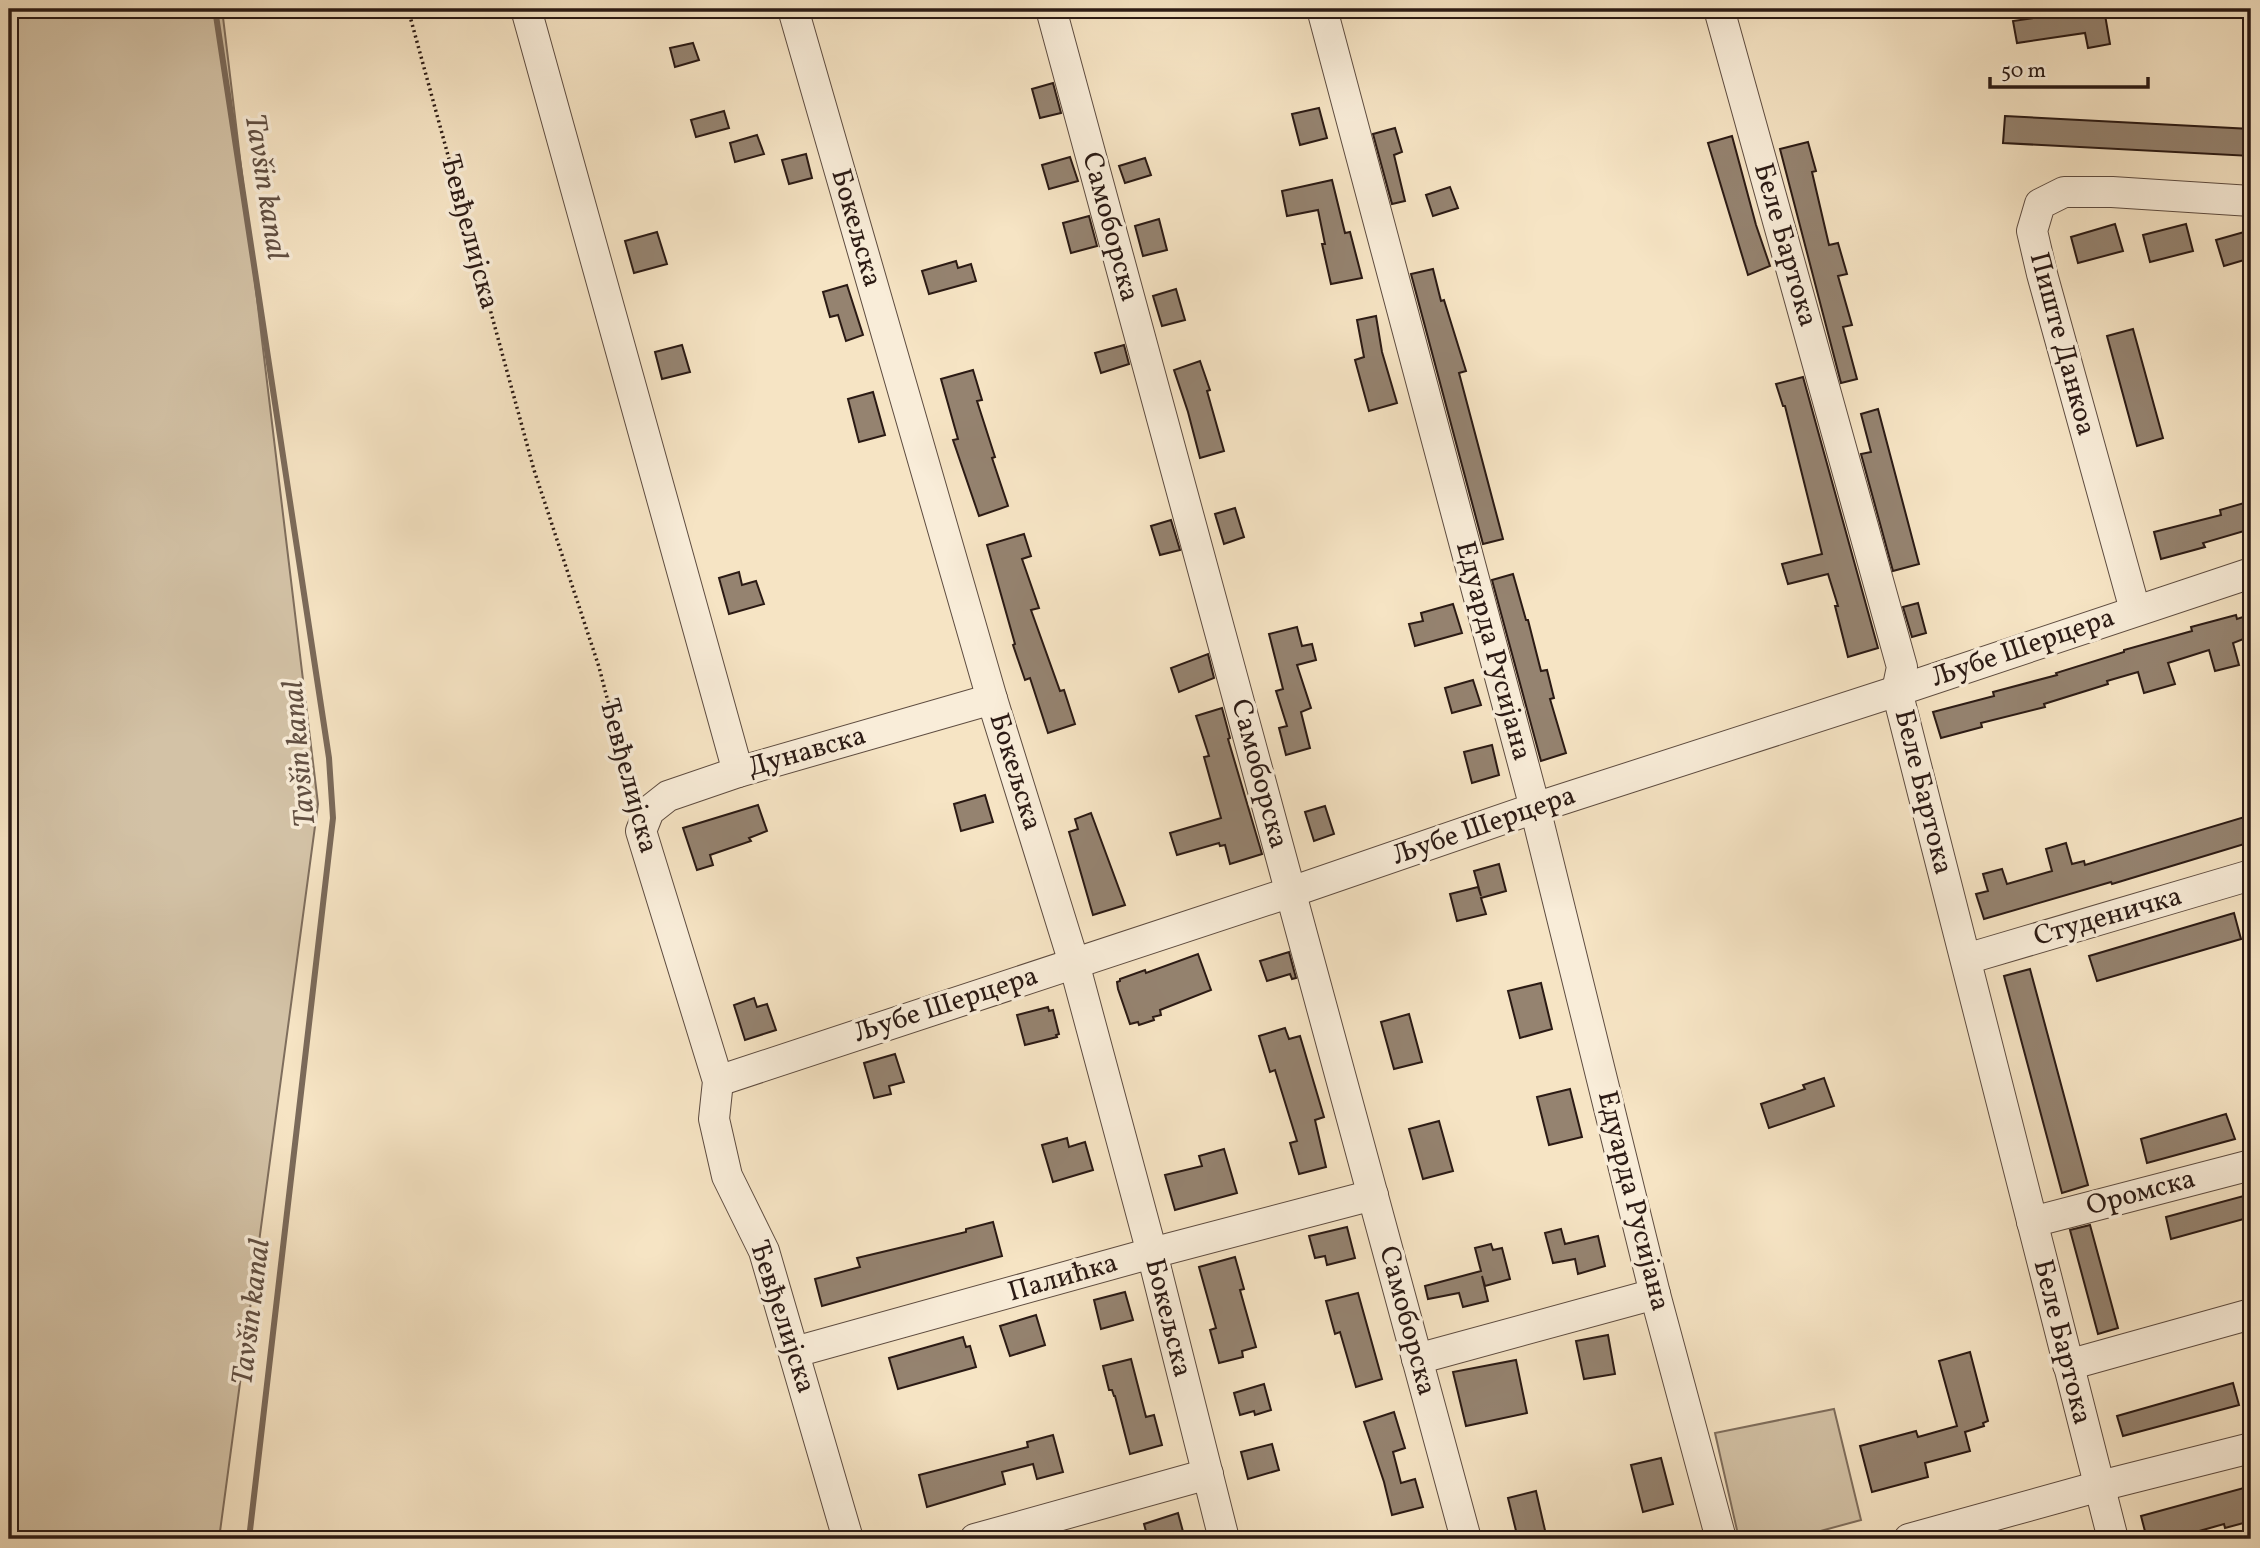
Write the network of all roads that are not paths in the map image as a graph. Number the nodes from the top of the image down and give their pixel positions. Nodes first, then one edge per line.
1 (526, 9) edge
2 (793, 9) edge
3 (1051, 9) edge
4 (1322, 9) edge
5 (1718, 9) edge
6 (2251, 201) edge
7 (2251, 573) edge
8 (2135, 610) junction
9 (1897, 691) junction
10 (992, 699) junction
11 (738, 772) junction
12 (1535, 808) junction
13 (641, 831) joint
14 (2251, 875) edge
15 (1291, 892) junction
16 (1966, 959) junction
17 (1074, 963) junction
18 (718, 1081) junction
19 (2251, 1164) edge
20 (1373, 1195) junction
21 (2032, 1222) junction
22 (1152, 1253) junction
23 (1655, 1294) junction
24 (2251, 1314) edge
25 (795, 1352) junction
26 (1417, 1359) junction
27 (2067, 1365) junction
28 (2251, 1448) edge
29 (1208, 1474) junction
30 (2100, 1486) junction
31 (848, 1539) edge
32 (975, 1539) edge
33 (1224, 1539) edge
34 (1466, 1539) edge
35 (1721, 1539) edge
36 (1909, 1539) edge
37 (2113, 1539) edge

1 - 11 street
2 - 10 street, Бокељска
3 - 15 street, Самоборска
4 - 12 street, Едуарда Русијана
5 - 9 street, Беле Бартока
6 - 8 street, Пиште Данкоа
7 - 8 street, Љубе Шерцера
8 - 9 street, Љубе Шерцера
9 - 12 street, Љубе Шерцера
9 - 16 street, Беле Бартока
10 - 11 street, Дунавска
10 - 17 street, Бокељска
11 - 13 street, Дунавска
12 - 15 street, Љубе Шерцера
12 - 23 street, Едуарда Русијана
13 - 18 street, Ђевђелијска
14 - 16 street, Студеничка
15 - 17 street, Љубе Шерцера
15 - 20 street, Самоборска
16 - 21 street, Беле Бартока
17 - 18 street, Љубе Шерцера
17 - 22 street, Бокељска
18 - 25 street, Ђевђелијска
19 - 21 street, Оромска
20 - 22 street, Палићка
20 - 26 street, Самоборска
21 - 27 street, Беле Бартока
22 - 25 street, Палићка
22 - 29 street, Бокељска
23 - 26 street
23 - 35 street, Едуарда Русијана
24 - 27 street
25 - 31 street, Ђевђелијска
26 - 34 street, Самоборска
27 - 30 street, Беле Бартока
28 - 30 street
29 - 32 street
29 - 33 street, Бокељска
30 - 36 street
30 - 37 street, Беле Бартока

